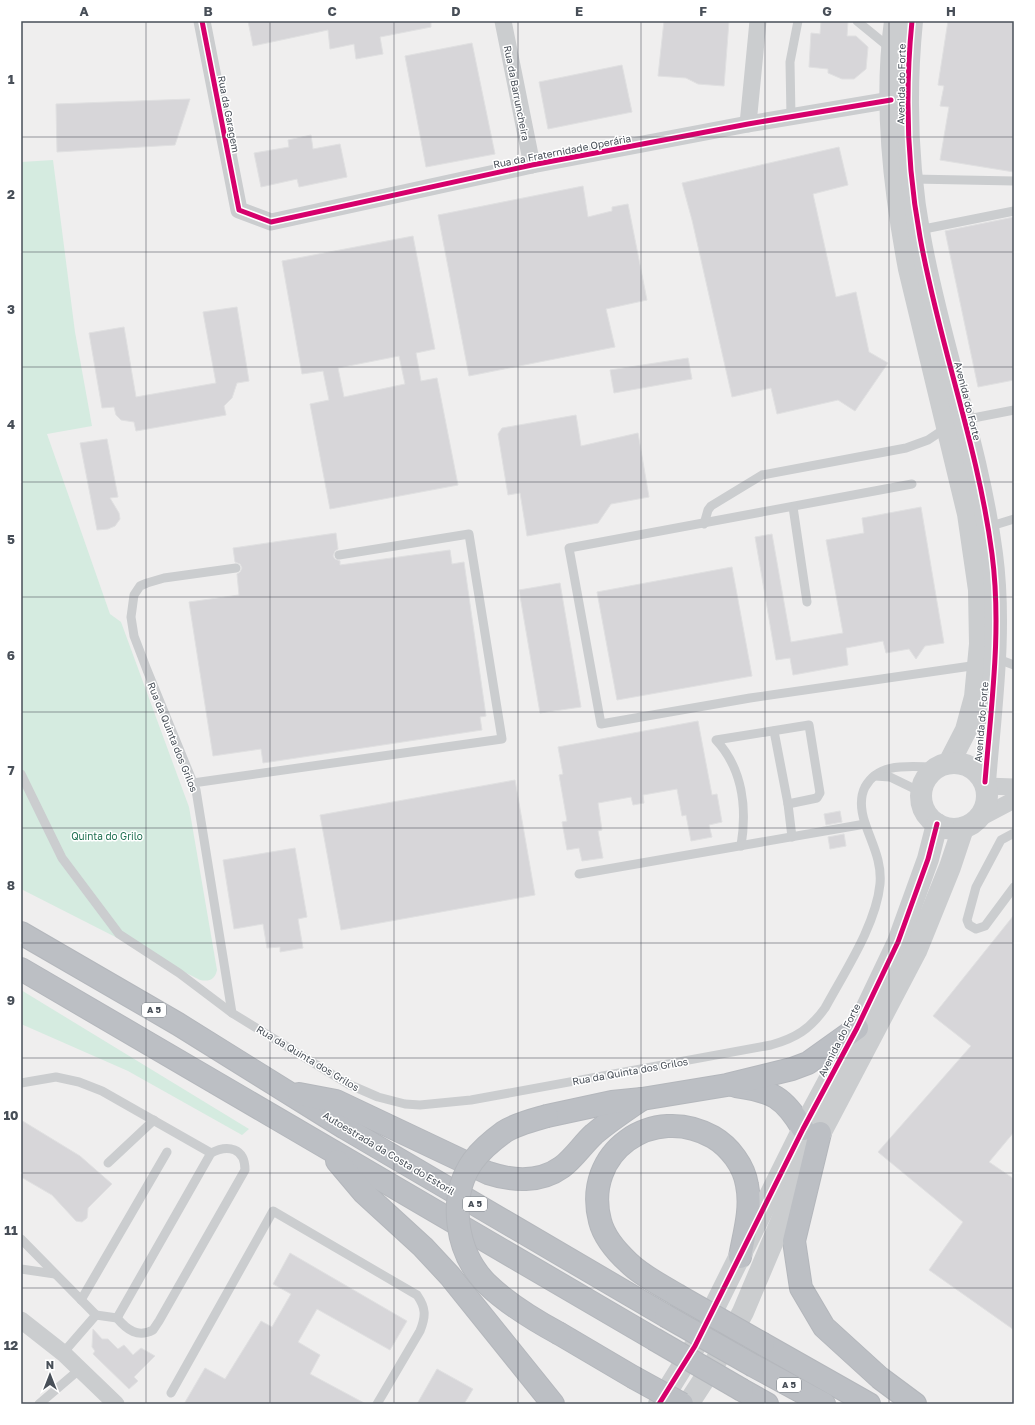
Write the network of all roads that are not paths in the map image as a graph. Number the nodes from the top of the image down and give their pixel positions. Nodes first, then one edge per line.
1 (202, 21) edge
2 (503, 21) edge
3 (758, 21) edge
4 (798, 21) edge
5 (857, 21) edge
6 (895, 21) edge
7 (912, 21) edge
8 (893, 50) junction
9 (891, 100) junction
10 (792, 117) junction
11 (748, 124) junction
12 (532, 165) junction
13 (913, 180) junction
14 (1014, 181) edge
15 (239, 210) joint
16 (1014, 211) edge
17 (919, 230) junction
18 (1014, 410) edge
19 (955, 423) junction
20 (912, 484) dead end
21 (793, 507) junction
22 (1014, 519) edge
23 (704, 524) junction
24 (988, 527) junction
25 (339, 555) dead end
26 (236, 568) dead end
27 (807, 602) dead end
28 (996, 663) edge
29 (774, 731) junction
30 (943, 765) junction
31 (21, 774) edge
32 (874, 776) junction
33 (193, 783) junction
34 (985, 784) junction
35 (1014, 787) edge
36 (921, 792) junction
37 (1014, 800) edge
38 (788, 804) junction
39 (971, 823) junction
40 (865, 824) junction
41 (937, 824) junction
42 (1014, 833) edge
43 (792, 837) junction
44 (741, 846) junction
45 (579, 874) dead end
46 (1014, 887) edge
47 (21, 933) edge
48 (21, 969) edge
49 (232, 1013) junction
50 (857, 1028) junction
51 (21, 1083) edge
52 (727, 1085) junction
53 (286, 1091) junction
54 (642, 1099) junction
55 (154, 1120) junction
56 (811, 1138) junction
57 (328, 1149) junction
58 (167, 1152) dead end
59 (211, 1153) junction
60 (108, 1163) dead end
61 (21, 1239) edge
62 (740, 1257) junction
63 (21, 1269) edge
64 (55, 1274) junction
65 (81, 1300) junction
66 (96, 1315) junction
67 (117, 1318) junction
68 (21, 1320) edge
69 (63, 1354) junction
70 (80, 1369) junction
71 (171, 1393) dead end
72 (39, 1404) edge
73 (116, 1404) edge
74 (377, 1404) edge
75 (553, 1404) edge
76 (659, 1404) edge
77 (682, 1404) edge
78 (688, 1404) edge
79 (767, 1404) edge
80 (824, 1404) edge
81 (869, 1404) edge
82 (915, 1404) edge

1 - 15 street, Rua da Garagem
2 - 12 street, Rua da Barruncheira
3 - 11 street
4 - 10 lane
5 - 8 lane
6 - 8 street, Avenida do Forte
7 - 13 street, Avenida do Forte
8 - 9 street, Avenida do Forte
9 - 10 street, Rua da Fraternidade Operária
9 - 19 street, Avenida do Forte
10 - 11 street, Rua da Fraternidade Operária
11 - 12 street, Rua da Fraternidade Operária
12 - 15 street, Rua da Fraternidade Operária
13 - 14 lane
13 - 17 street, Avenida do Forte
16 - 17 lane
17 - 19 street, Avenida do Forte
18 - 19 lane
19 - 23 lane
19 - 24 street, Avenida do Forte
19 - 28 street, Avenida do Forte
20 - 21 lane
21 - 23 lane
21 - 27 lane
22 - 24 lane
23 - 28 lane
24 - 28 street, Avenida do Forte
25 - 33 lane
26 - 33 lane, Rua da Quinta dos Grilos
28 - 30 street, Avenida do Forte
28 - 34 street, Avenida do Forte
29 - 38 lane
29 - 38 lane
29 - 44 lane
30 - 32 lane
30 - 34 street, Avenida do Forte
30 - 36 street, Avenida do Forte
31 - 49 lane
32 - 36 lane
32 - 40 lane, Rua da Quinta dos Grilos
33 - 49 lane, Rua da Quinta dos Grilos
34 - 35 street
34 - 39 street, Avenida do Forte
36 - 41 street
37 - 39 street
38 - 43 lane
39 - 41 street
39 - 56 street, Avenida do Forte
40 - 43 lane
40 - 49 lane, Rua da Quinta dos Grilos
41 - 50 street, Avenida do Forte
42 - 46 lane
43 - 44 lane
44 - 45 lane
47 - 53 highway, Autoestrada da Costa do Estoril / A 5
48 - 57 highway, A 5
50 - 52 highway
50 - 56 street, Avenida do Forte
51 - 55 lane
52 - 54 highway
52 - 56 highway
53 - 54 highway
53 - 80 highway, Autoestrada da Costa do Estoril / A 5, bridge
54 - 77 highway, bridge
55 - 59 lane
55 - 60 lane
56 - 62 street, Avenida do Forte
56 - 78 street, Avenida do Forte
56 - 82 highway
57 - 75 highway
57 - 79 highway, A 5, bridge
58 - 65 lane
59 - 67 lane
59 - 67 lane
61 - 64 lane
62 - 76 street, Avenida do Forte
62 - 81 highway, bridge
63 - 64 lane
64 - 65 lane
65 - 66 lane
66 - 67 lane
66 - 69 lane
68 - 69 street
69 - 70 street
70 - 72 lane
70 - 73 street
71 - 74 lane

